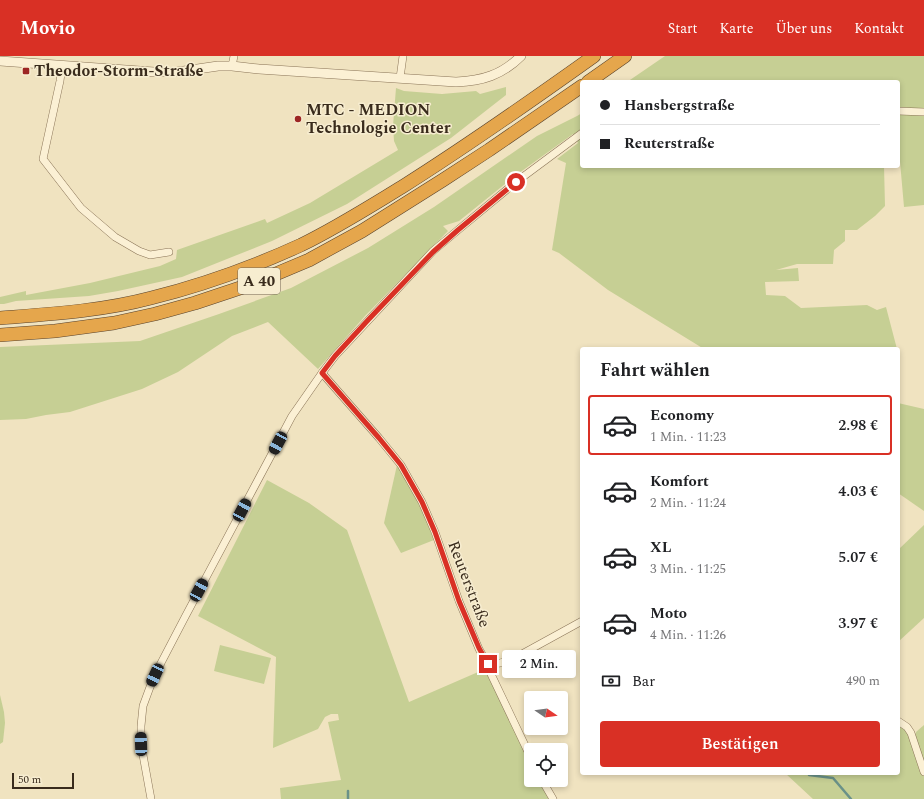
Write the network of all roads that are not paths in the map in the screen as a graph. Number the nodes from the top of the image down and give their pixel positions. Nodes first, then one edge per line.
1 (234, 56) edge
2 (403, 56) edge
3 (521, 56) edge
4 (594, 56) edge
5 (625, 56) edge
6 (14, 59) edge
7 (0, 60) edge
8 (62, 65) junction
9 (232, 66) junction
10 (400, 78) junction
11 (591, 80) edge
12 (580, 87) edge
13 (900, 110) edge
14 (924, 112) edge
15 (580, 135) edge
16 (169, 252) dead end
17 (0, 318) edge
18 (0, 334) edge
19 (322, 373) junction
20 (580, 622) edge
21 (488, 664) junction
22 (900, 722) edge
23 (524, 743) edge
24 (924, 772) edge
25 (546, 787) edge
26 (152, 799) edge
27 (553, 799) edge

1 - 9 street
2 - 10 street
3 - 10 street
4 - 17 highway, A 40
5 - 11 highway
6 - 7 street
6 - 8 street
8 - 9 street
8 - 16 street
9 - 10 street
12 - 18 highway, A 40
13 - 14 street
15 - 19 street
19 - 21 street, Reuterstraße
19 - 26 street
20 - 21 street
21 - 23 street, Reuterstraße
22 - 24 street
25 - 27 street

